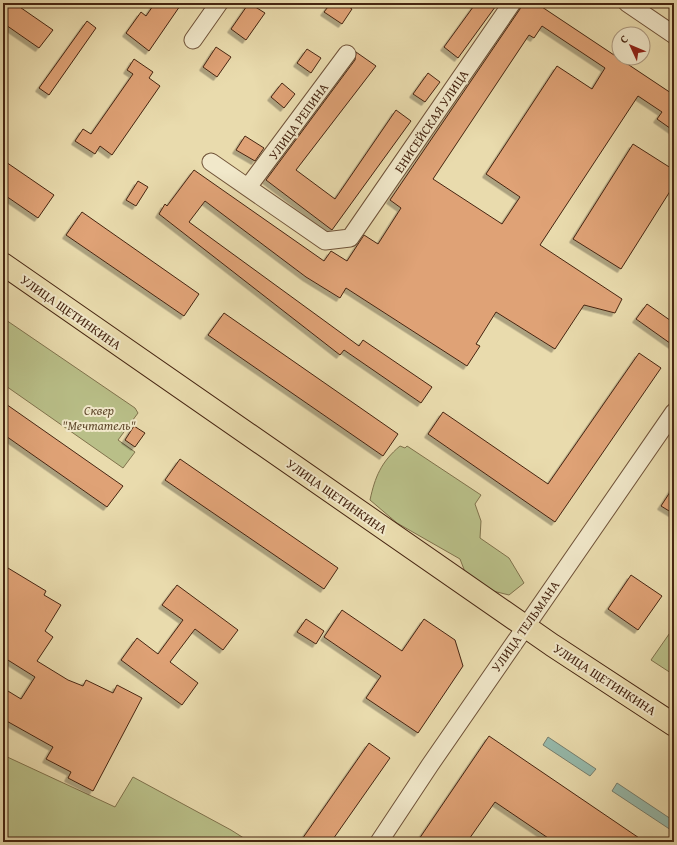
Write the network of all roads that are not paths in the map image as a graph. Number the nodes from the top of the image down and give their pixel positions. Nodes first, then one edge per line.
1 (219, 3) edge
2 (512, 3) edge
3 (627, 3) edge
4 (674, 35) edge
5 (193, 40) dead end
6 (347, 54) dead end
7 (211, 162) dead end
8 (248, 187) junction
9 (3, 264) edge
10 (674, 412) edge
11 (525, 627) junction
12 (674, 725) edge
13 (379, 842) edge

1 - 5 street
2 - 8 street, ЕНИСЕЙСКАЯ УЛИЦА
3 - 4 street
6 - 8 street, УЛИЦА РЕПИНА
7 - 8 street
9 - 11 main road, УЛИЦА ЩЕТИНКИНА
10 - 11 street, УЛИЦА ТЕЛЬМАНА
11 - 12 main road, УЛИЦА ЩЕТИНКИНА
11 - 13 street, УЛИЦА ТЕЛЬМАНА

